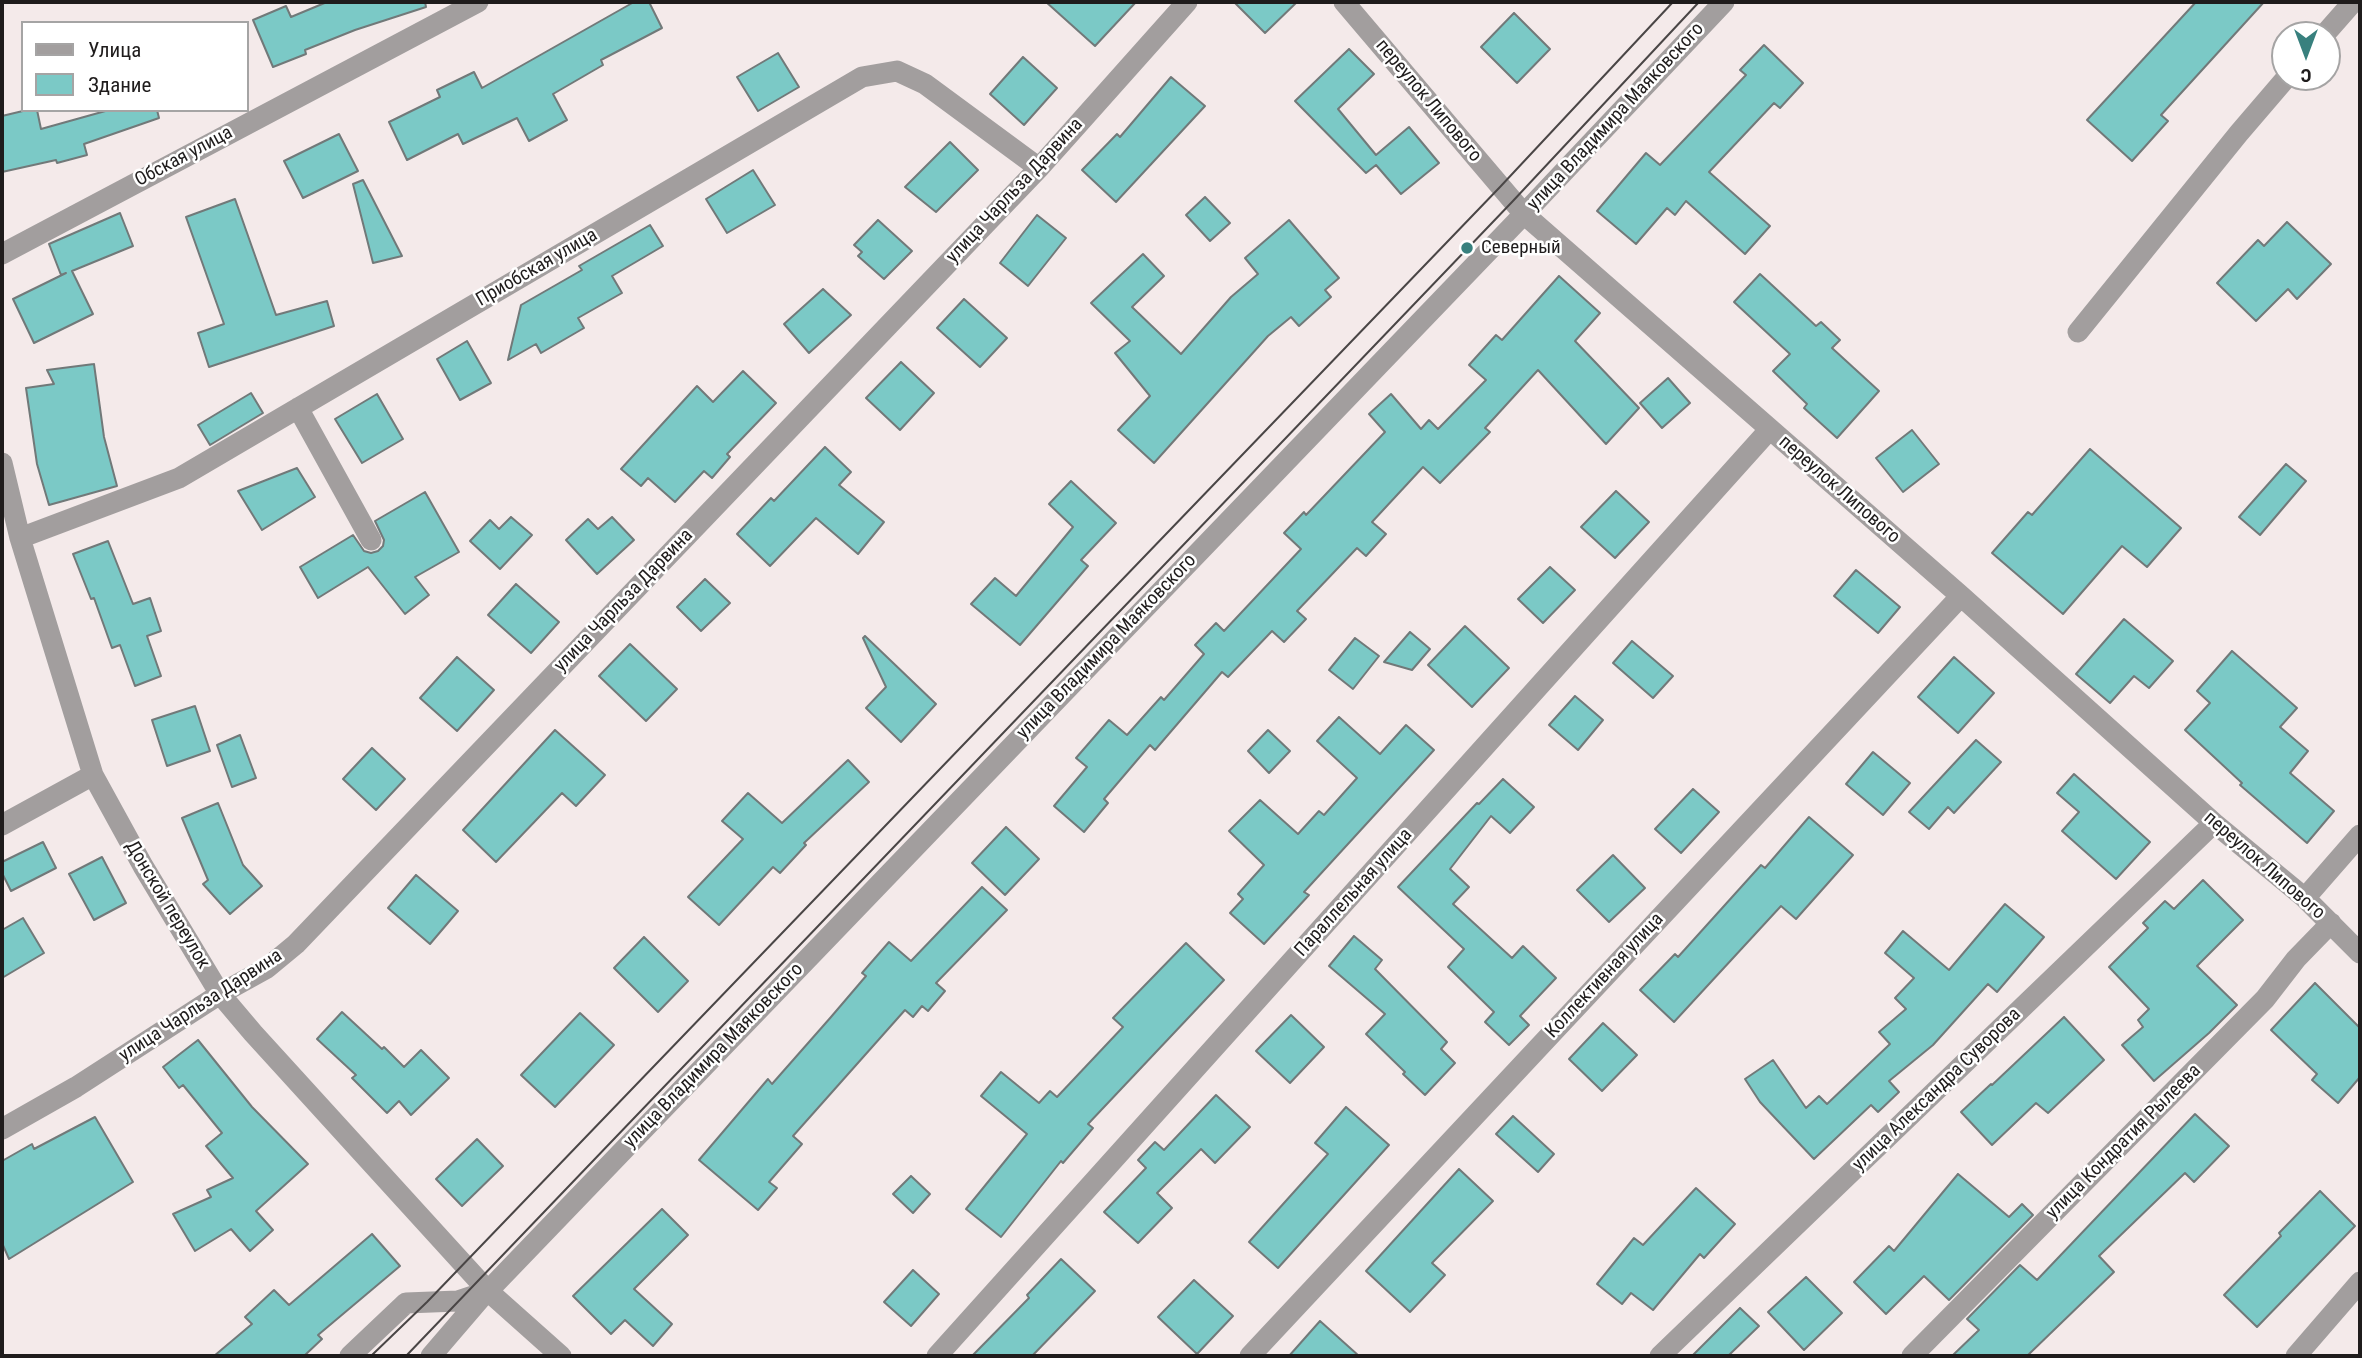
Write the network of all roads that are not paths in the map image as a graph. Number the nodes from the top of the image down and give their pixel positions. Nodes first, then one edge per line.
1 (478, 2) edge
2 (1187, 2) edge
3 (1344, 2) edge
4 (1724, 2) edge
5 (2353, 2) edge
6 (2336, 21) edge
7 (2275, 91) edge
8 (1040, 167) junction
9 (1524, 214) junction
10 (2, 254) edge
11 (2078, 332) dead end
12 (298, 408) junction
13 (1770, 429) junction
14 (3, 476) edge
15 (20, 538) junction
16 (371, 540) dead end
17 (1961, 596) junction
18 (93, 775) junction
19 (2214, 823) junction
20 (2, 825) edge
21 (2360, 835) edge
22 (2305, 898) junction
23 (2331, 923) junction
24 (2360, 953) edge
25 (220, 993) junction
26 (2, 1129) edge
27 (2360, 1282) edge
28 (488, 1291) junction
29 (350, 1356) edge
30 (431, 1356) edge
31 (561, 1356) edge
32 (937, 1356) edge
33 (1250, 1356) edge
34 (1660, 1356) edge
35 (1912, 1356) edge
36 (2296, 1356) edge

1 - 10 lane, Обская улица
2 - 8 lane, улица Чарльза Дарвина
3 - 9 lane, переулок Липового
4 - 9 lane, улица Владимира Маяковского
5 - 6 lane
7 - 11 lane
8 - 12 lane, Приобская улица
8 - 25 lane, улица Чарльза Дарвина
9 - 13 lane, переулок Липового
9 - 28 lane, улица Владимира Маяковского
12 - 15 lane, Приобская улица
12 - 16 lane
13 - 17 lane, переулок Липового
13 - 32 lane, Параллельная улица
14 - 15 lane, Донской переулок
15 - 18 lane, Донской переулок
17 - 19 lane, переулок Липового
17 - 33 lane, Коллективная улица
18 - 20 lane
18 - 25 lane, Донской переулок
19 - 22 lane, переулок Липового
19 - 34 lane, улица Александра Суворова
21 - 22 lane
22 - 23 lane, переулок Липового
23 - 24 lane, переулок Липового
23 - 35 lane, улица Кондратия Рылеева
25 - 26 lane, улица Чарльза Дарвина
25 - 28 lane, Донской переулок
27 - 36 lane
28 - 29 lane, улица Владимира Маяковского
28 - 30 lane, улица Владимира Маяковского
28 - 31 lane, Донской переулок

